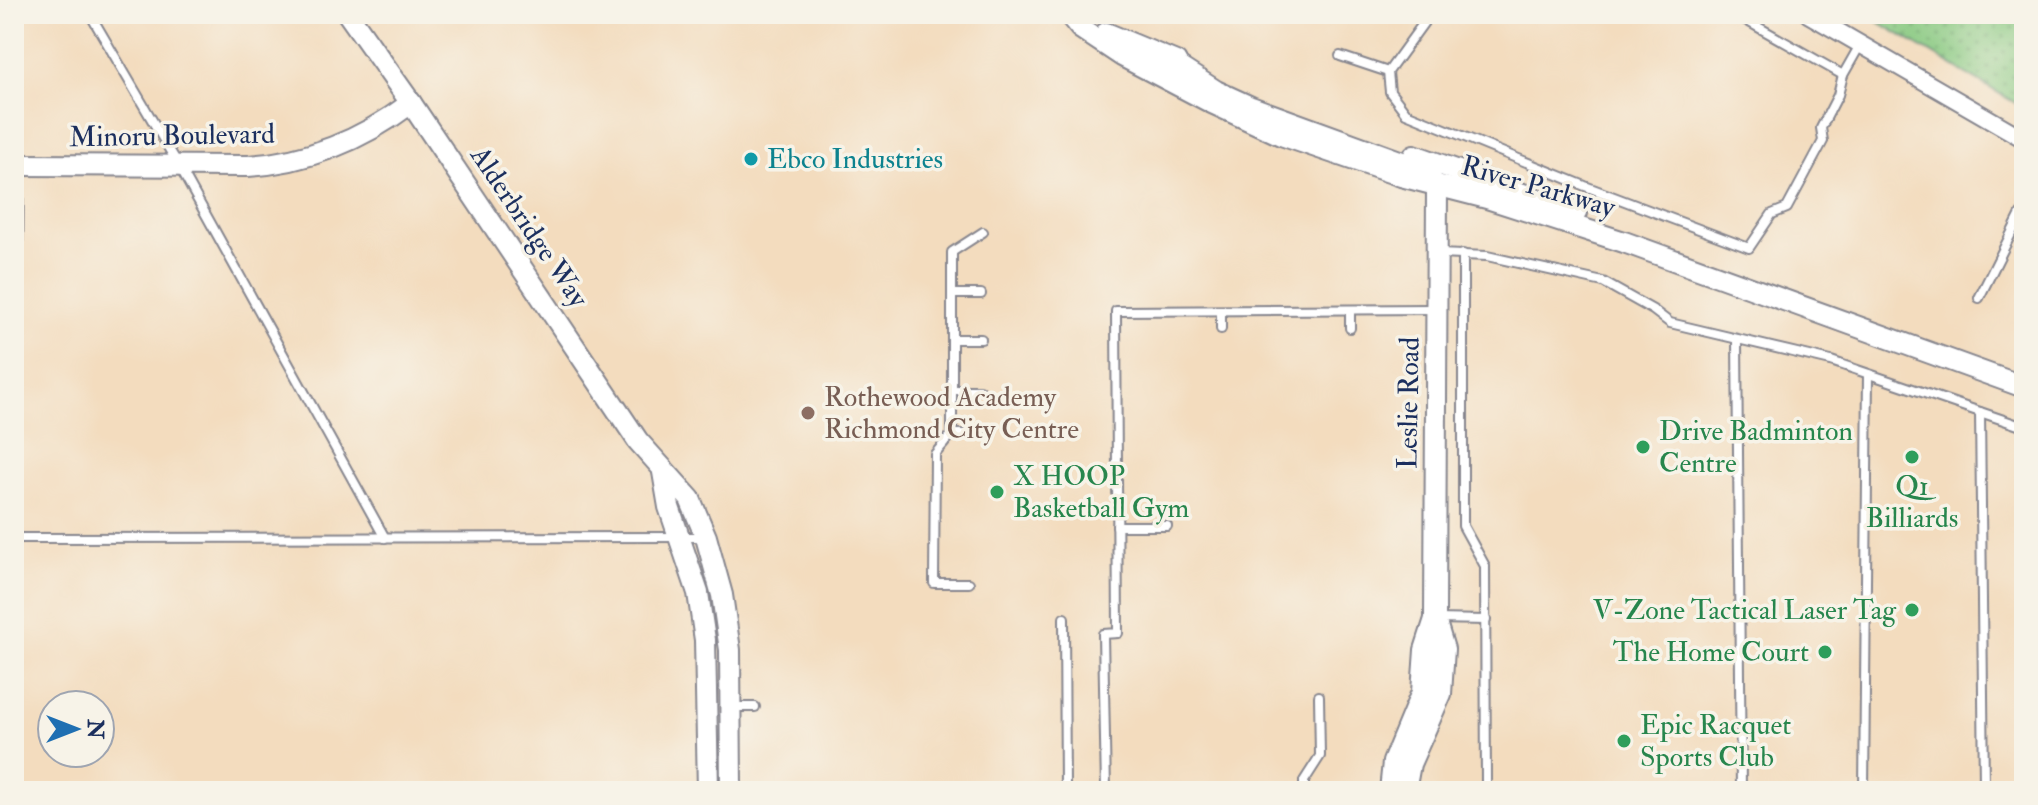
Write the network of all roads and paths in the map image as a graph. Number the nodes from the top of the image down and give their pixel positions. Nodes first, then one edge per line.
1 (90, 14) edge
2 (348, 14) edge
3 (1430, 14) edge
4 (1735, 14) edge
5 (1808, 14) edge
6 (1068, 16) edge
7 (1860, 45) junction
8 (1340, 56) dead end
9 (1165, 58) junction
10 (1388, 72) junction
11 (1843, 75) junction
12 (411, 103) junction
13 (2024, 139) edge
14 (16, 165) edge
15 (179, 166) junction
16 (1437, 187) junction
17 (2024, 213) edge
18 (983, 232) dead end
19 (1624, 242) junction
20 (1438, 254) junction
21 (1463, 254) junction
22 (14, 270) edge
23 (952, 294) junction
24 (981, 294) dead end
25 (1979, 298) dead end
26 (1438, 309) junction
27 (1350, 310) junction
28 (1221, 311) junction
29 (1350, 328) dead end
30 (1221, 329) dead end
31 (952, 339) junction
32 (981, 339) dead end
33 (1737, 339) junction
34 (1868, 374) junction
35 (2024, 387) edge
36 (952, 390) junction
37 (980, 390) dead end
38 (1980, 412) junction
39 (2024, 427) edge
40 (952, 434) junction
41 (980, 434) dead end
42 (663, 472) junction
43 (1117, 526) junction
44 (1167, 526) dead end
45 (681, 537) junction
46 (706, 537) junction
47 (14, 538) edge
48 (385, 538) junction
49 (969, 583) dead end
50 (1064, 618) dead end
51 (1435, 619) junction
52 (1486, 620) junction
53 (1319, 696) dead end
54 (731, 707) junction
55 (755, 707) dead end
56 (1486, 787) dead end
57 (1984, 788) dead end
58 (708, 791) edge
59 (731, 791) edge
60 (1065, 791) edge
61 (1106, 791) edge
62 (1304, 791) edge
63 (1390, 791) edge
64 (1405, 791) edge
65 (1741, 791) edge
66 (1864, 791) edge

1 - 15 lane
2 - 12 street, Alderbridge Way
3 - 10 lane
4 - 11 lane
5 - 7 street
6 - 9 street, River Parkway
6 - 16 street, River Parkway
7 - 11 lane
7 - 13 street
8 - 10 lane
9 - 16 street
9 - 19 street, River Parkway
10 - 11 lane
12 - 15 street, Minoru Boulevard
12 - 42 street, Alderbridge Way
14 - 15 street, Minoru Boulevard
14 - 22 lane
15 - 48 lane
16 - 19 street, River Parkway
16 - 20 street, Leslie Road
17 - 25 lane
18 - 23 lane
19 - 35 street
20 - 21 lane
20 - 26 street, Leslie Road
21 - 33 lane
21 - 52 lane
23 - 24 lane
23 - 31 lane
26 - 27 lane
26 - 51 street, Leslie Road
27 - 28 lane
27 - 29 lane
28 - 30 lane
28 - 43 lane
31 - 32 lane
31 - 36 lane
33 - 34 lane
33 - 65 lane
34 - 38 lane
34 - 66 lane
36 - 37 lane
36 - 40 lane
38 - 39 lane
38 - 57 lane
40 - 41 lane
40 - 49 lane
42 - 45 street, Alderbridge Way
42 - 46 street, Alderbridge Way
43 - 44 lane
43 - 61 lane
45 - 46 lane
45 - 48 lane
45 - 58 street, Alderbridge Way
46 - 54 street, Alderbridge Way
47 - 48 lane
50 - 60 lane
51 - 52 lane
51 - 63 street, Leslie Road
51 - 64 street, Leslie Road
52 - 56 lane
53 - 62 lane
54 - 55 lane
54 - 59 street, Alderbridge Way

